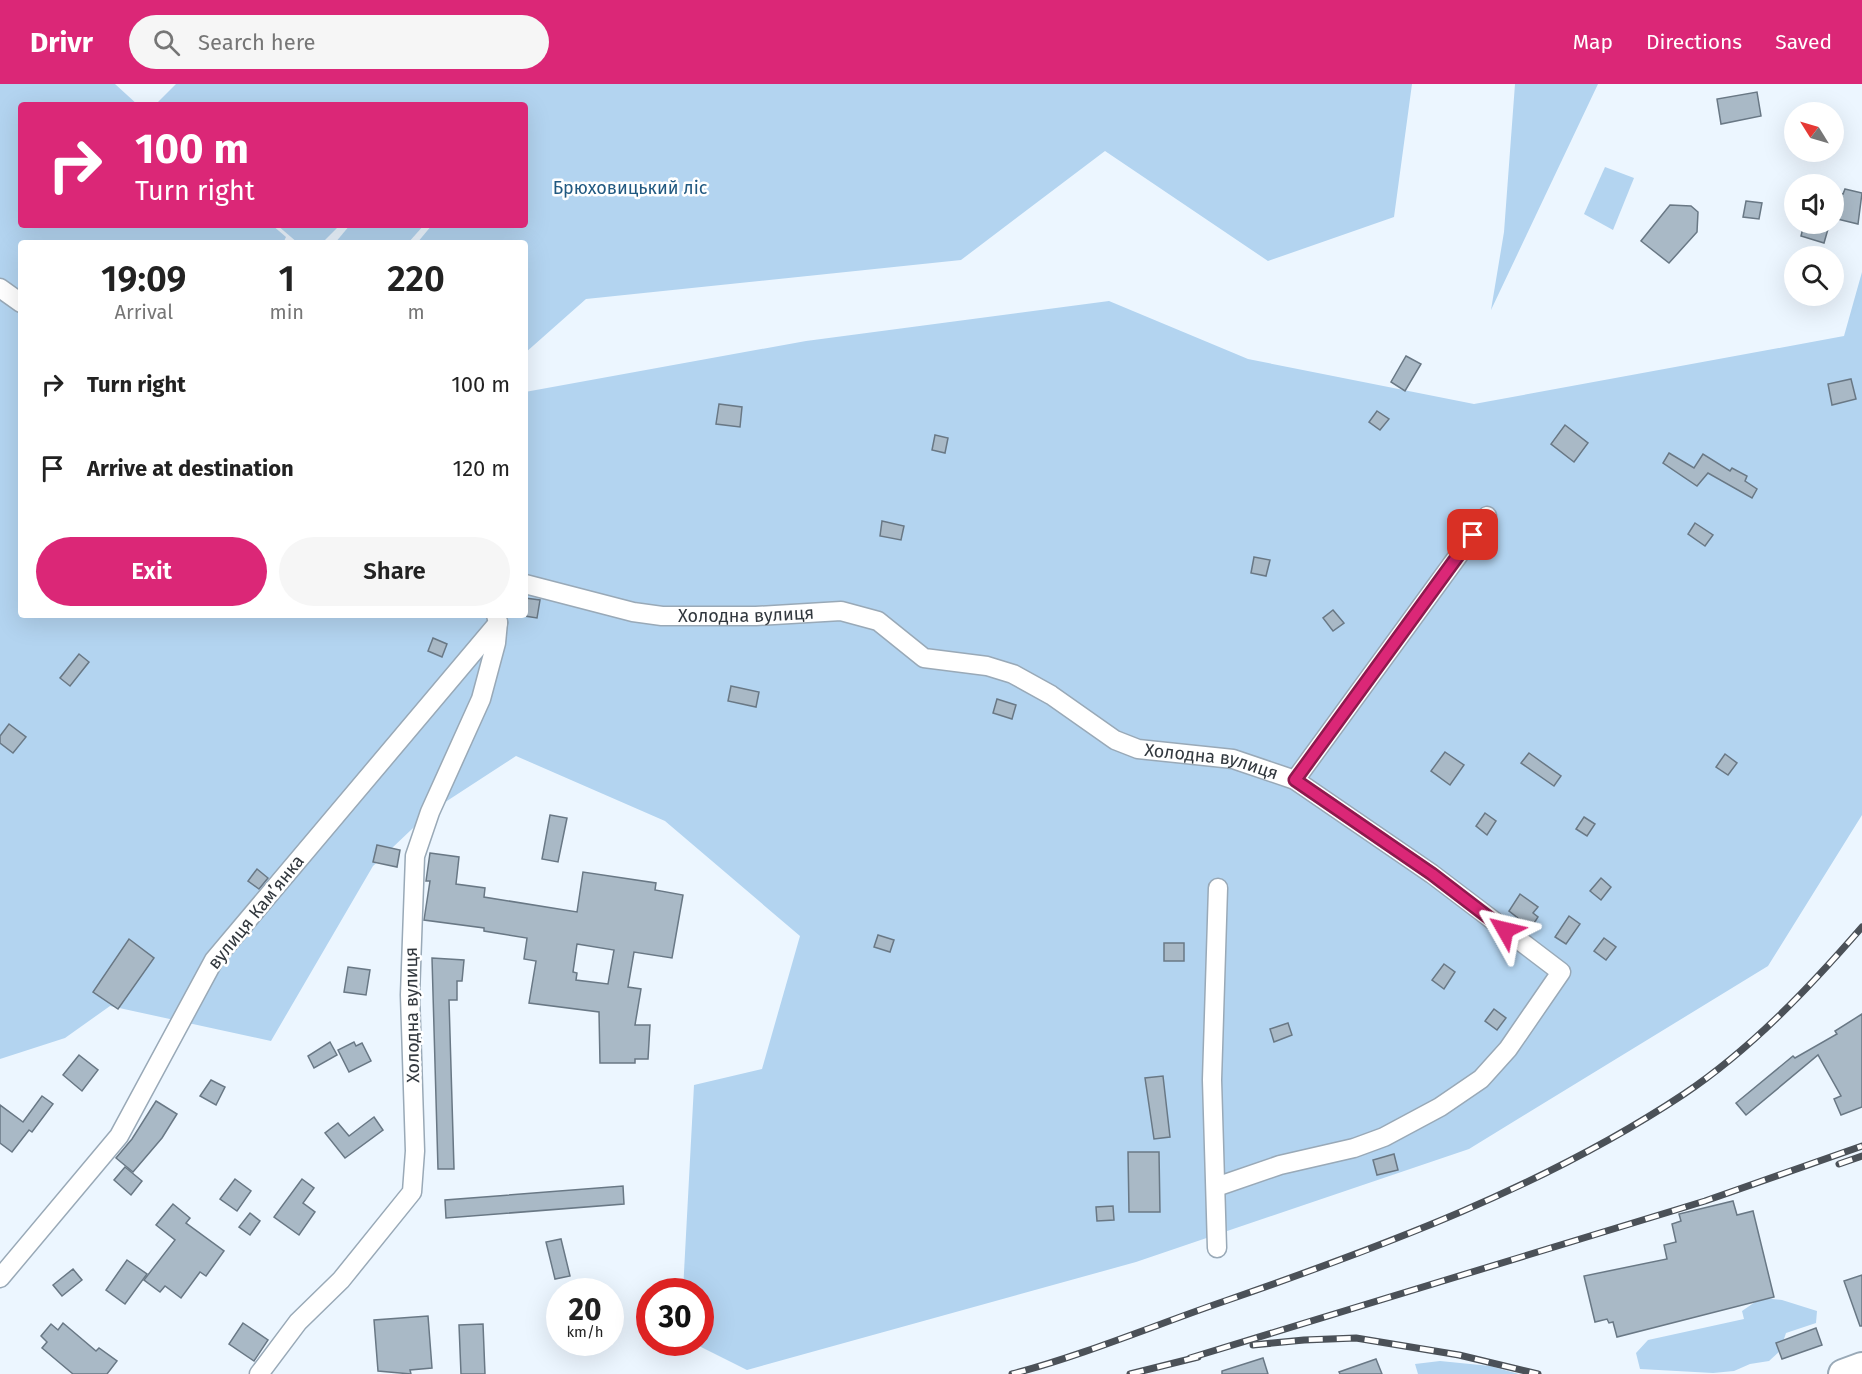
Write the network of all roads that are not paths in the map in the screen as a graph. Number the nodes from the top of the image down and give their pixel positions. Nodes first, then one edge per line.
1 (0, 288) edge
2 (18, 301) edge
3 (1486, 516) dead end
4 (528, 585) edge
5 (497, 619) edge
6 (1295, 780) junction
7 (1218, 888) dead end
8 (1215, 1187) junction
9 (1217, 1248) dead end
10 (0, 1278) edge
11 (1862, 1367) edge
12 (259, 1374) edge
13 (1843, 1374) edge

1 - 2 street
3 - 6 street
4 - 6 street, Холодна вулиця
5 - 10 street, вулиця Камʼянка
5 - 12 street, Холодна вулиця
6 - 8 street, Холодна вулиця
7 - 8 street
8 - 9 street
11 - 13 main road

